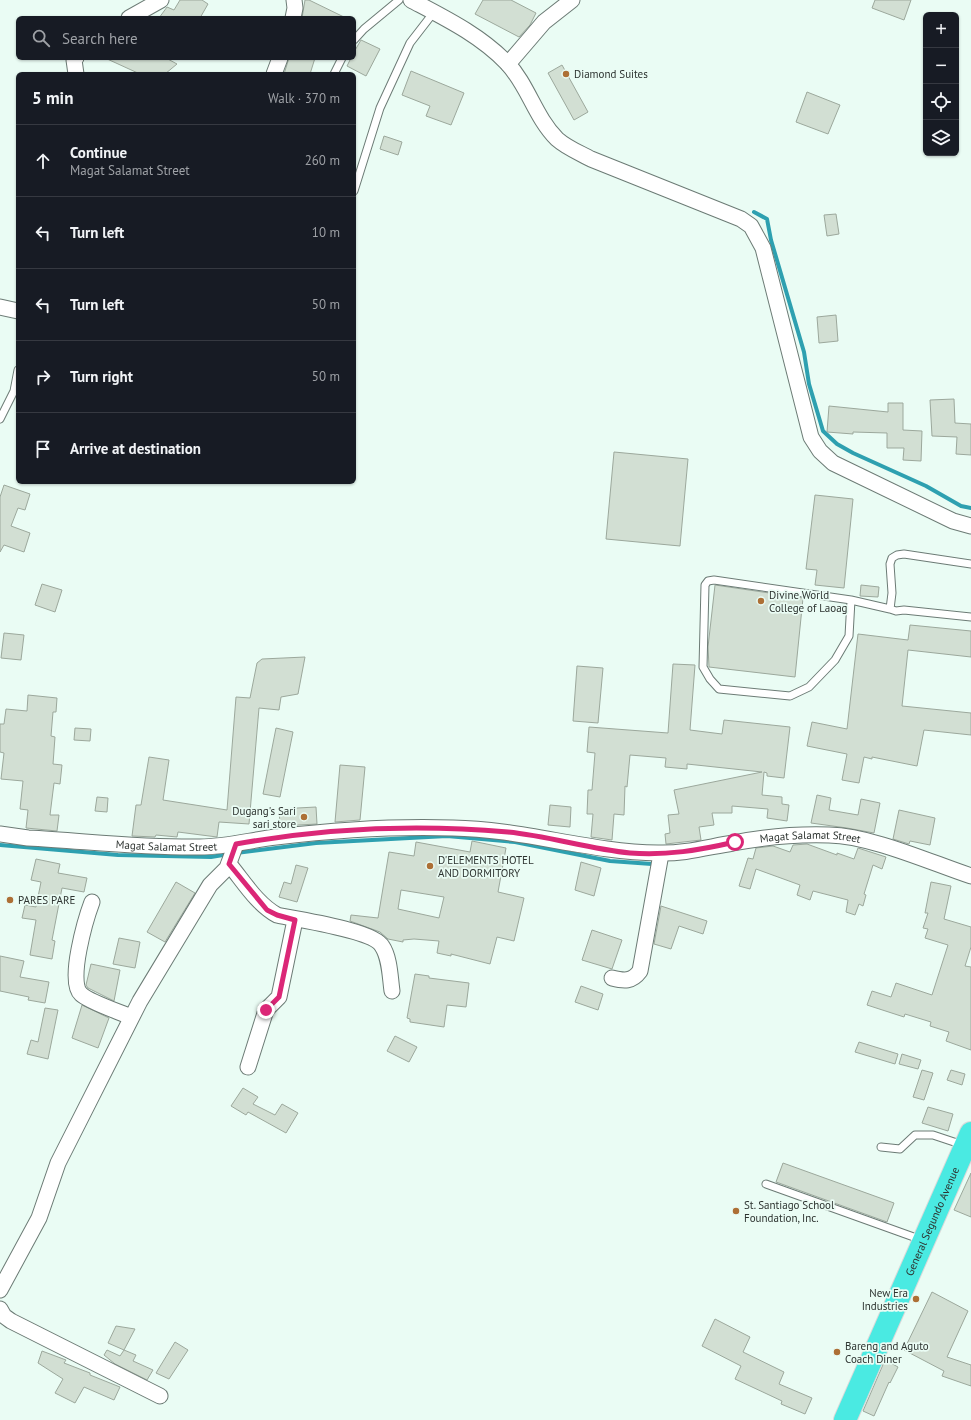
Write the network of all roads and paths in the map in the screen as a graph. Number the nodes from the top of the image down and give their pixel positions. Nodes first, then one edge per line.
1 (160, 0) edge
2 (294, 0) edge
3 (399, 0) edge
4 (411, 0) edge
5 (572, 0) edge
6 (434, 12) junction
7 (132, 16) edge
8 (293, 16) edge
9 (356, 38) edge
10 (279, 60) edge
11 (341, 60) edge
12 (508, 64) junction
13 (275, 72) edge
14 (335, 72) edge
15 (356, 185) edge
16 (0, 307) edge
17 (16, 311) edge
18 (16, 380) edge
19 (0, 419) edge
20 (971, 526) edge
21 (971, 564) edge
22 (851, 600) junction
23 (890, 609) junction
24 (971, 617) edge
25 (0, 834) edge
26 (233, 854) junction
27 (661, 854) junction
28 (971, 876) edge
29 (92, 902) dead end
30 (295, 920) junction
31 (612, 978) dead end
32 (392, 991) dead end
33 (131, 1017) junction
34 (248, 1067) dead end
35 (968, 1139) edge
36 (881, 1146) dead end
37 (766, 1184) dead end
38 (924, 1241) junction
39 (0, 1290) edge
40 (0, 1309) edge
41 (160, 1396) dead end
42 (845, 1420) edge

1 - 7 street
2 - 8 street
3 - 9 lane
4 - 6 street
5 - 12 street
6 - 12 street
6 - 15 lane
10 - 13 street
11 - 14 lane
12 - 20 street
16 - 17 street
18 - 19 lane
21 - 23 lane
22 - 22 lane
22 - 23 lane
23 - 24 lane
25 - 26 street, Magat Salamat Street
26 - 27 street, Magat Salamat Street
26 - 30 street
26 - 33 street
27 - 28 street, Magat Salamat Street
27 - 31 street
29 - 33 street
30 - 32 street
30 - 34 street
33 - 39 street
35 - 36 lane
35 - 38 highway, General Segundo Avenue
37 - 38 lane
38 - 42 highway, General Segundo Avenue
40 - 41 street

